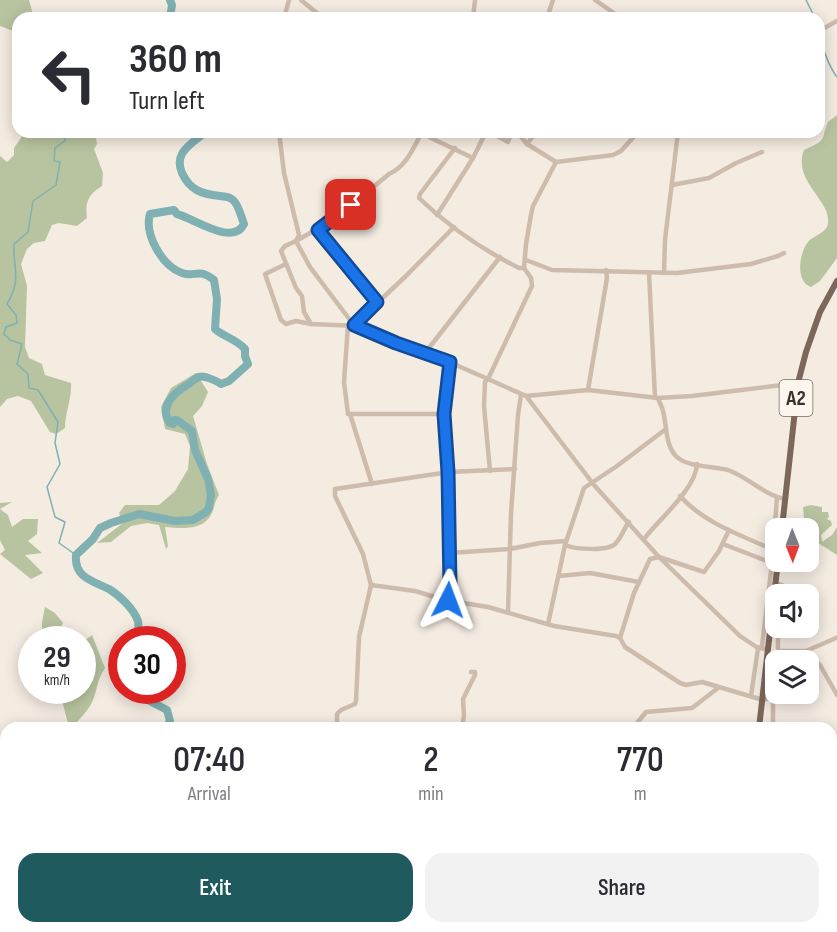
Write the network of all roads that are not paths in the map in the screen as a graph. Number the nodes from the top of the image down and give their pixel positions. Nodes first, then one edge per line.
1 (301, 0) edge
2 (595, 0) edge
3 (316, 12) edge
4 (612, 12) edge
5 (280, 138) edge
6 (420, 138) edge
7 (431, 138) edge
8 (485, 138) edge
9 (522, 138) edge
10 (532, 138) edge
11 (633, 138) edge
12 (677, 138) edge
13 (527, 144) junction
14 (455, 148) junction
15 (762, 152) dead end
16 (473, 158) junction
17 (556, 162) junction
18 (672, 185) junction
19 (438, 215) junction
20 (454, 227) junction
21 (318, 230) junction
22 (296, 241) junction
23 (784, 252) dead end
24 (500, 257) junction
25 (526, 260) junction
26 (286, 264) junction
27 (524, 268) junction
28 (606, 270) junction
29 (649, 273) junction
30 (664, 273) junction
31 (837, 281) edge
32 (377, 302) junction
33 (311, 324) junction
34 (351, 325) junction
35 (425, 353) junction
36 (450, 362) junction
37 (488, 379) junction
38 (798, 383) junction
39 (588, 390) junction
40 (524, 396) junction
41 (656, 398) junction
42 (350, 414) junction
43 (444, 414) junction
44 (666, 429) junction
45 (697, 464) junction
46 (515, 469) junction
47 (490, 471) junction
48 (448, 472) junction
49 (593, 482) junction
50 (372, 484) junction
51 (681, 496) junction
52 (777, 497) junction
53 (786, 499) junction
54 (775, 518) edge
55 (783, 518) edge
56 (629, 522) junction
57 (729, 530) junction
58 (644, 539) junction
59 (565, 543) junction
60 (723, 544) junction
61 (765, 546) edge
62 (510, 549) junction
63 (449, 553) junction
64 (659, 557) junction
65 (765, 559) edge
66 (773, 572) edge
67 (775, 572) edge
68 (559, 576) junction
69 (639, 582) junction
70 (775, 583) junction
71 (782, 584) edge
72 (371, 585) junction
73 (448, 600) junction
74 (508, 612) junction
75 (548, 624) junction
76 (620, 638) junction
77 (836, 638) edge
78 (758, 648) junction
79 (767, 649) junction
80 (808, 650) edge
81 (819, 664) edge
82 (471, 672) dead end
83 (718, 688) junction
84 (837, 695) edge
85 (751, 696) junction
86 (763, 700) junction
87 (773, 704) edge
88 (337, 722) edge
89 (463, 722) edge
90 (638, 722) edge
91 (760, 722) edge
92 (773, 722) edge

1 - 3 street
2 - 4 street
5 - 22 street
6 - 21 street
7 - 14 street
8 - 16 street
9 - 13 street
10 - 13 street
11 - 17 street
12 - 18 street
13 - 17 street
14 - 16 street
14 - 19 street
15 - 18 street
16 - 19 street
17 - 25 street
18 - 30 street
19 - 20 street
20 - 24 street
20 - 32 street
21 - 22 street
21 - 32 street
22 - 26 street
22 - 34 street
23 - 30 street
24 - 27 street
24 - 35 street
25 - 27 street
25 - 28 street
26 - 33 street
26 - 33 street
27 - 37 street
28 - 29 street
28 - 39 street
29 - 30 street
29 - 41 street
31 - 38 main road, A2
32 - 34 street
33 - 34 street
34 - 35 street
34 - 42 street
35 - 36 street
36 - 37 street
36 - 43 street
37 - 40 street
37 - 47 street
38 - 41 street
38 - 53 main road, A2
39 - 40 street
39 - 41 street
40 - 46 street
40 - 49 street
41 - 44 street
42 - 43 street
42 - 50 street
43 - 48 street
44 - 45 street
44 - 49 street
45 - 51 street
45 - 52 street
46 - 47 street
46 - 62 street
47 - 48 street
48 - 50 street
48 - 63 street
49 - 56 street
49 - 59 street
50 - 72 street
51 - 57 street
51 - 58 street
52 - 53 street
52 - 54 street
53 - 55 main road, A2
56 - 58 street
56 - 59 street
57 - 60 street
57 - 61 street
58 - 64 street
59 - 62 street
59 - 68 street
60 - 64 street
60 - 65 street
62 - 63 street
62 - 74 street
63 - 73 street
64 - 69 street
64 - 78 street
66 - 78 street
67 - 70 main road
68 - 69 street
68 - 75 street
69 - 76 street
70 - 71 street
70 - 79 main road
72 - 73 street
72 - 88 street
73 - 74 street
74 - 75 street
75 - 76 street
76 - 83 street
77 - 80 street
78 - 79 street
78 - 85 street
79 - 86 main road
81 - 84 street
82 - 89 street
83 - 85 street
83 - 90 street
85 - 86 street
86 - 91 main road
87 - 92 street

